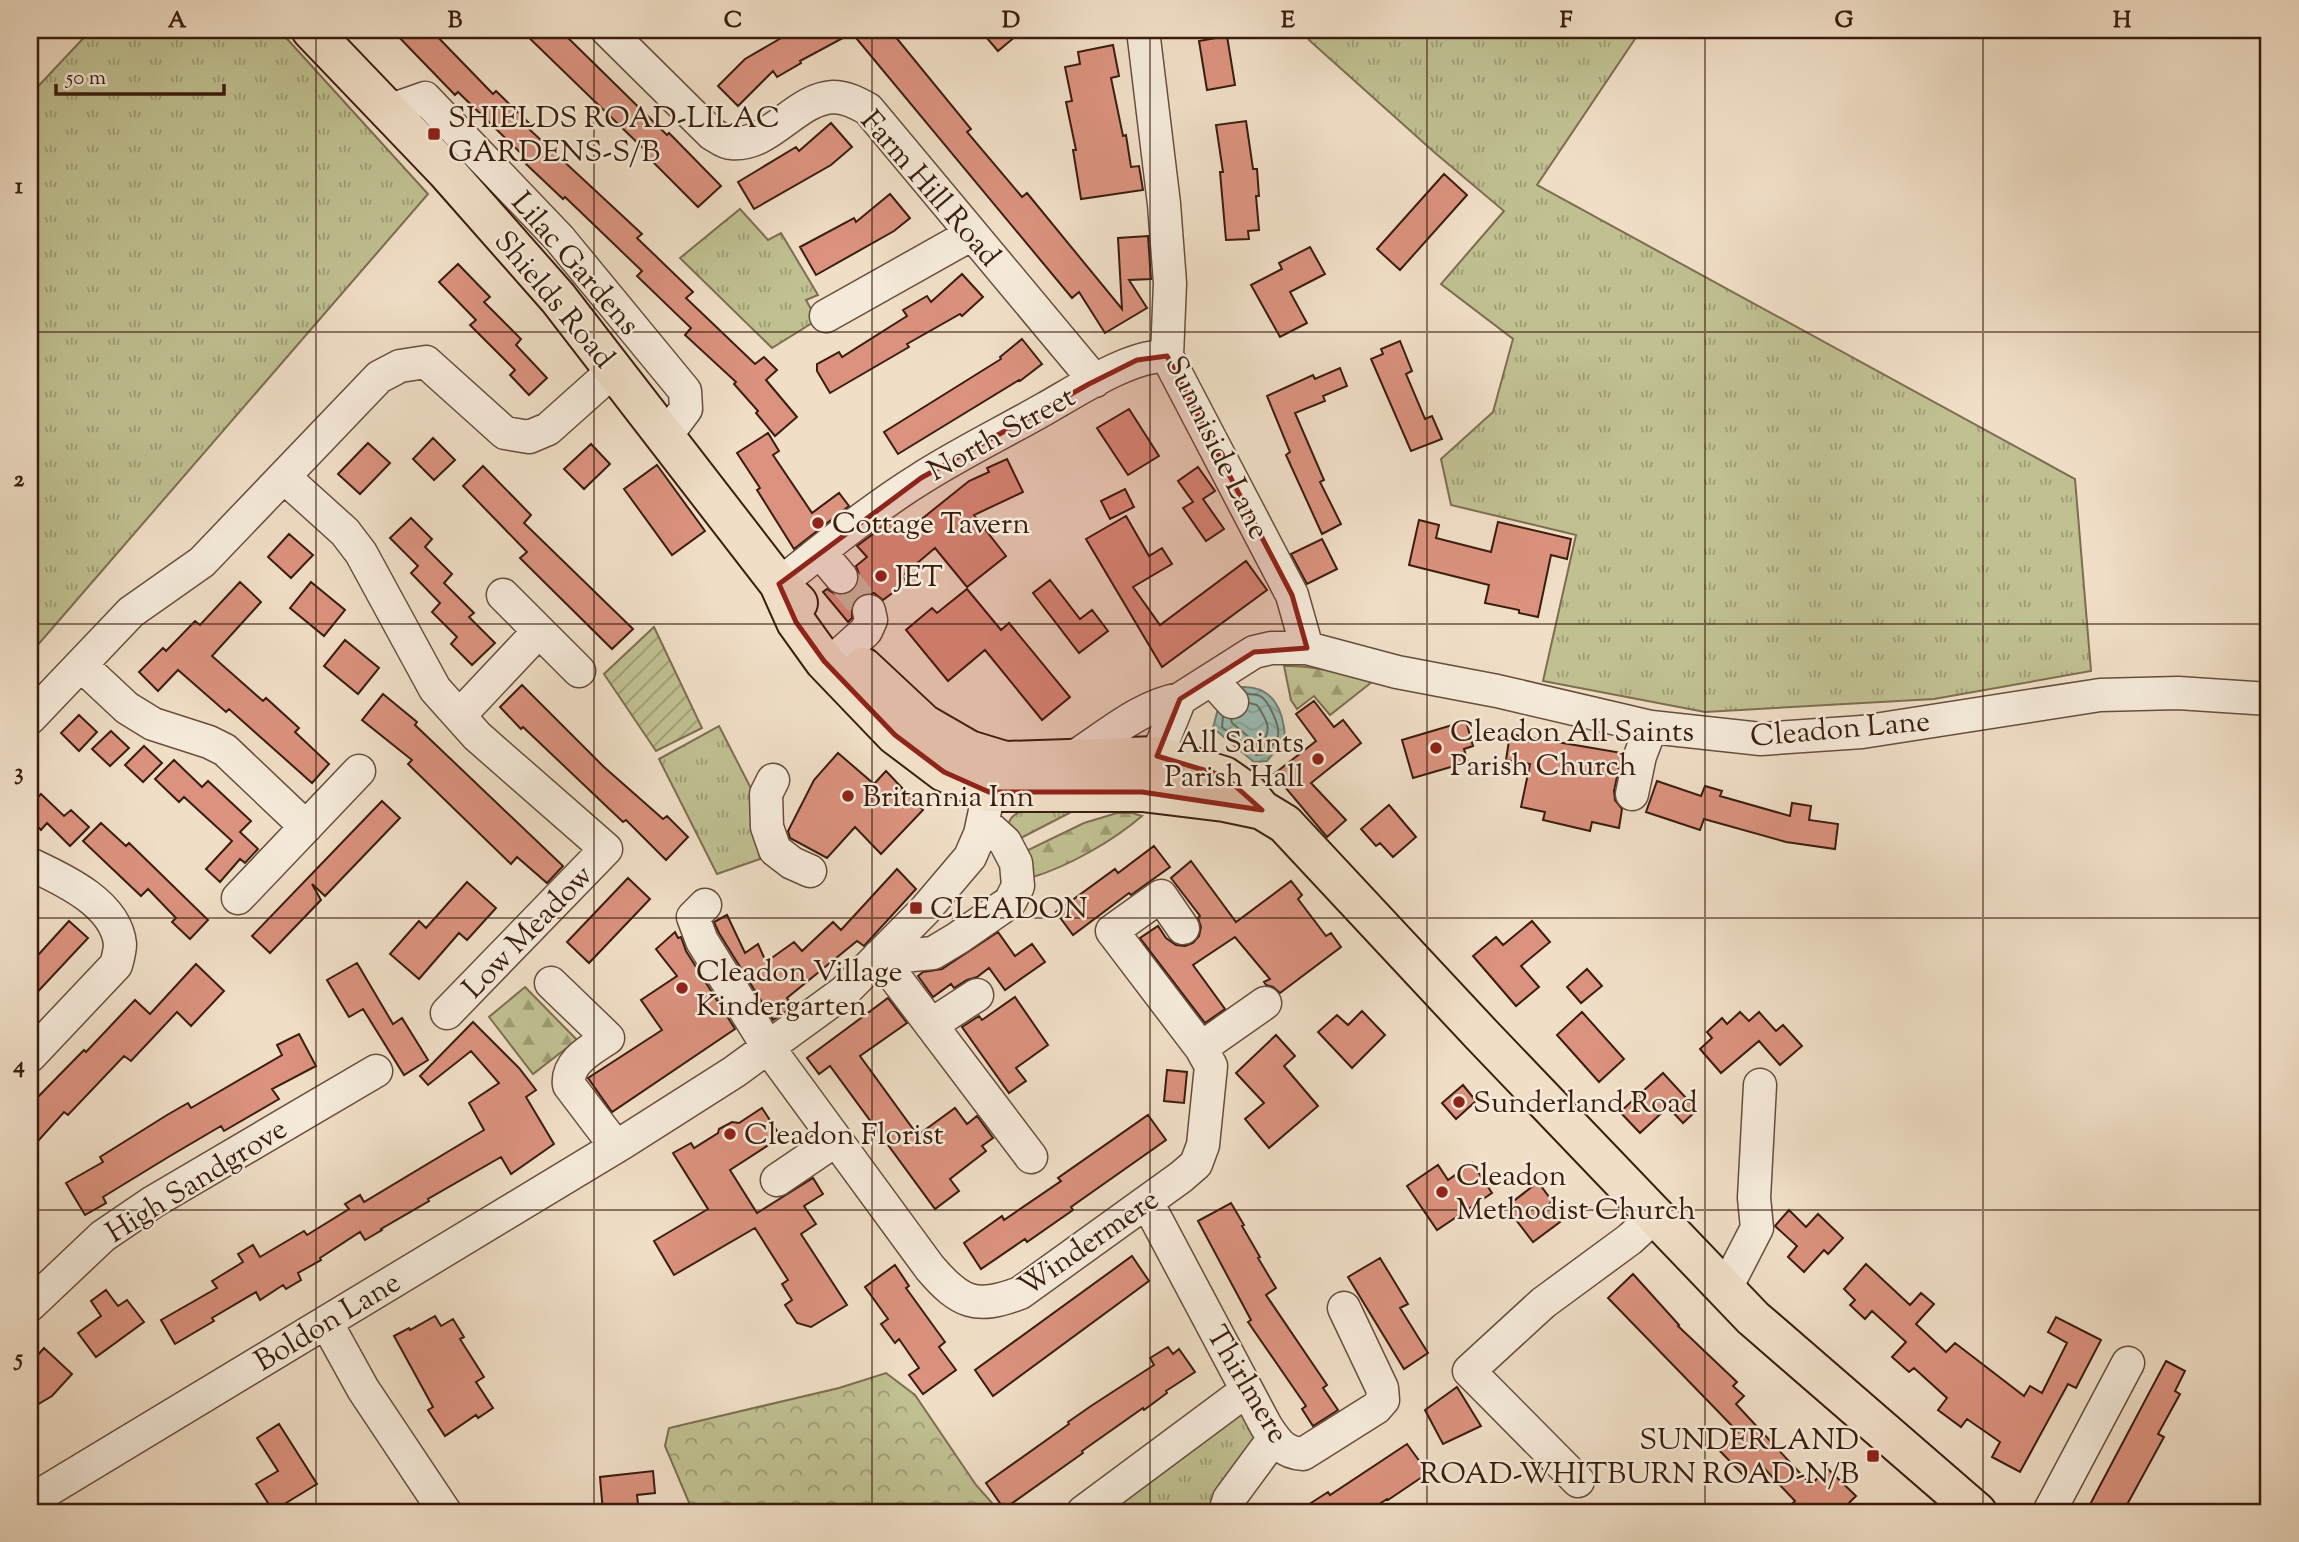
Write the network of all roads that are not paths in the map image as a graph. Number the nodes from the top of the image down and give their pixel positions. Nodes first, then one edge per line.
1 (607, 30) edge
2 (1143, 30) edge
3 (321, 33) edge
4 (388, 111) junction
5 (972, 234) junction
6 (826, 316) dead end
7 (1167, 356) junction
8 (614, 370) junction
9 (1095, 381) junction
10 (665, 437) junction
11 (284, 477) junction
12 (820, 552) junction
13 (841, 576) tunnel mouth
14 (779, 584) junction
15 (503, 595) dead end
16 (869, 611) dead end
17 (539, 631) junction
18 (1307, 648) junction
19 (837, 657) junction
20 (81, 665) junction
21 (579, 671) dead end
22 (1180, 699) junction
23 (2269, 699) edge
24 (459, 716) junction
25 (30, 718) edge
26 (1651, 727) junction
27 (1157, 756) junction
28 (1071, 759) junction
29 (359, 771) dead end
30 (773, 780) dead end
31 (992, 792) junction
32 (1142, 792) junction
33 (1632, 794) dead end
34 (1274, 817) junction
35 (306, 827) junction
36 (30, 864) edge
37 (810, 871) dead end
38 (238, 898) dead end
39 (705, 905) dead end
40 (1183, 928) dead end
41 (884, 952) junction
42 (551, 983) dead end
43 (978, 995) dead end
44 (1265, 1003) dead end
45 (447, 1013) dead end
46 (931, 1025) junction
47 (768, 1047) junction
48 (1201, 1048) junction
49 (30, 1056) edge
50 (376, 1071) dead end
51 (1760, 1085) dead end
52 (836, 1140) junction
53 (620, 1144) junction
54 (1031, 1157) dead end
55 (777, 1180) dead end
56 (1147, 1202) junction
57 (1655, 1216) junction
58 (1725, 1290) junction
59 (30, 1306) edge
60 (1344, 1308) dead end
61 (326, 1322) junction
62 (2128, 1363) dead end
63 (1247, 1390) junction
64 (1274, 1438) junction
65 (1578, 1481) dead end
66 (30, 1501) edge
67 (1086, 1511) edge
68 (444, 1512) edge
69 (1224, 1512) edge
70 (1977, 1512) edge
71 (2049, 1512) edge

1 - 5 street, Farm Hill Road
2 - 7 street, Sunniside Lane
3 - 4 highway, Shields Road
4 - 8 highway, Shields Road
4 - 10 street, Lilac Gardens
5 - 6 street
5 - 9 street, Farm Hill Road
7 - 9 street, North Street
7 - 18 street, Sunniside Lane
8 - 10 highway, Shields Road
8 - 11 street
9 - 12 street, North Street
10 - 14 highway, Shields Road
11 - 20 street
11 - 24 street
12 - 13 street
12 - 14 street, North Street
14 - 19 highway, Shields Road
15 - 17 street
16 - 19 street
17 - 21 street
17 - 24 street
18 - 22 street, Cleadon Lane
18 - 26 street, Cleadon Lane
19 - 31 highway, Shields Road
20 - 25 street
20 - 35 street
22 - 27 street
22 - 28 street, Cleadon Lane
23 - 26 street, Cleadon Lane
24 - 45 street, Low Meadow
26 - 33 street
27 - 28 highway, Shields Road
27 - 32 street
27 - 34 highway, Shields Road
28 - 31 highway, Shields Road
29 - 35 street
30 - 37 street
31 - 32 highway, Shields Road
31 - 41 street, Boldon Lane
31 - 41 street
32 - 34 highway, Shields Road
34 - 57 highway
35 - 38 street
36 - 49 street
39 - 47 street, Windermere
40 - 48 street
41 - 46 street
41 - 47 street, Boldon Lane
42 - 53 street
43 - 46 street
44 - 48 street
46 - 54 street
47 - 52 street, Windermere
47 - 53 street, Boldon Lane
48 - 56 street, Windermere
50 - 59 street, High Sandgrove
51 - 58 street
52 - 55 street
52 - 56 street, Windermere
53 - 61 street, Boldon Lane
56 - 63 street, Thirlmere
57 - 58 highway
57 - 65 street
58 - 70 highway
60 - 64 street, Thirlmere
61 - 66 street, Boldon Lane
61 - 68 street
62 - 71 street
63 - 64 street, Thirlmere
63 - 67 street
64 - 69 street

